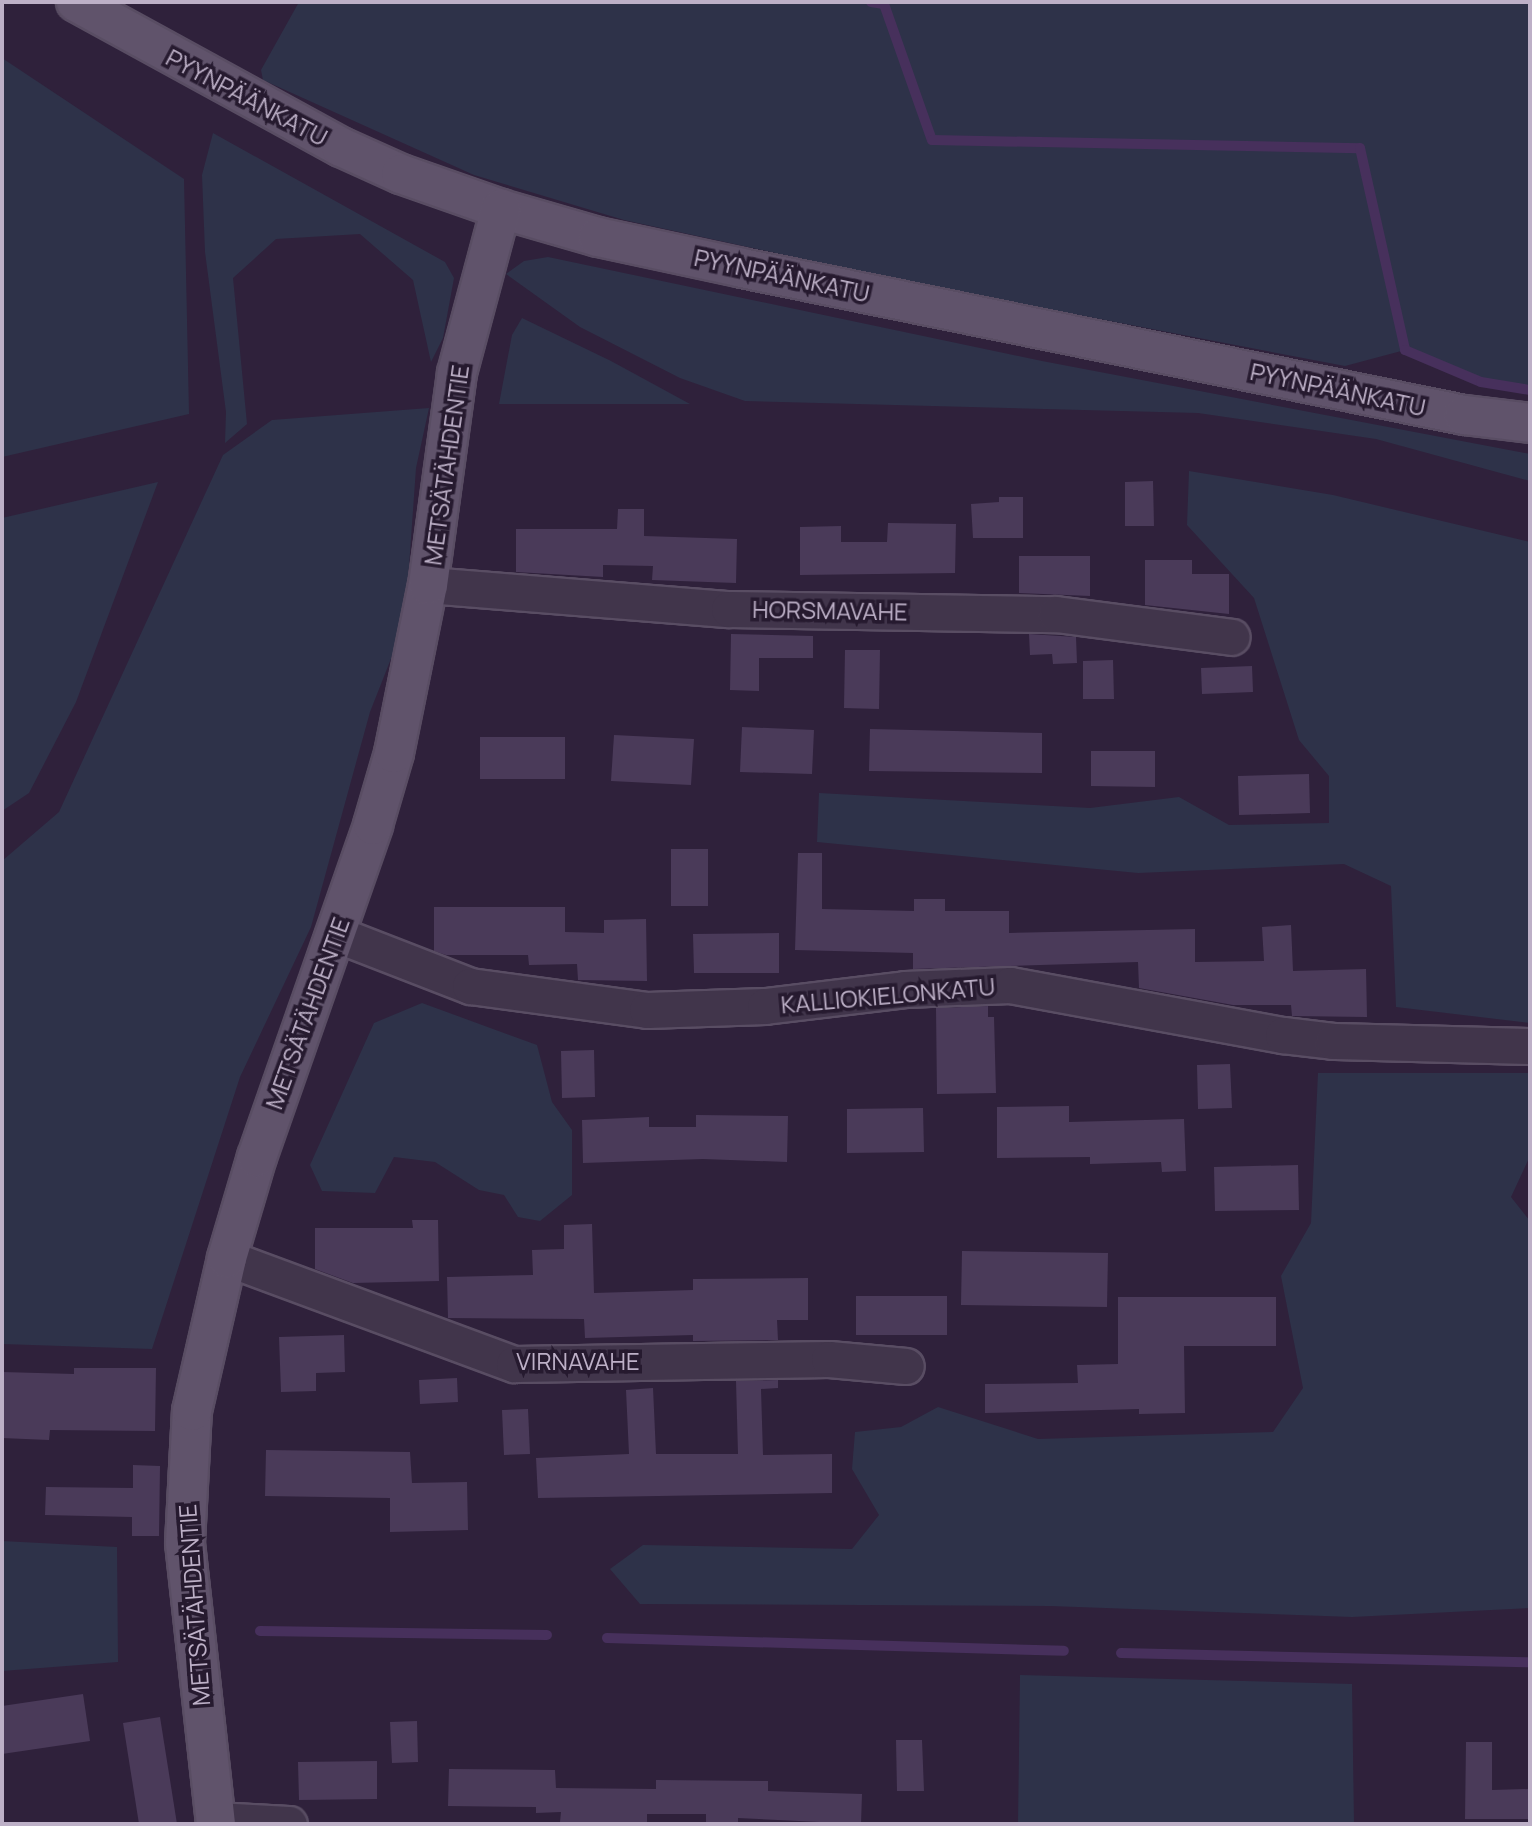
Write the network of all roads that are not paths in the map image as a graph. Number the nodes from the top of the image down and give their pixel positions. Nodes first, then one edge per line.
1 (76, 2) edge
2 (501, 209) junction
3 (1530, 424) edge
4 (429, 585) junction
5 (1232, 637) dead end
6 (336, 934) junction
7 (1530, 1046) edge
8 (227, 1258) junction
9 (906, 1366) dead end
10 (216, 1822) edge
11 (289, 1824) edge

1 - 2 main road, PYYNPÄÄNKATU
2 - 3 main road, PYYNPÄÄNKATU
2 - 4 main road, METSÄTÄHDENTIE
4 - 5 street, HORSMAVAHE
4 - 6 main road, METSÄTÄHDENTIE
6 - 7 street, KALLIOKIELONKATU
6 - 8 main road, METSÄTÄHDENTIE
8 - 9 street, VIRNAVAHE
8 - 10 main road, METSÄTÄHDENTIE
10 - 11 street

